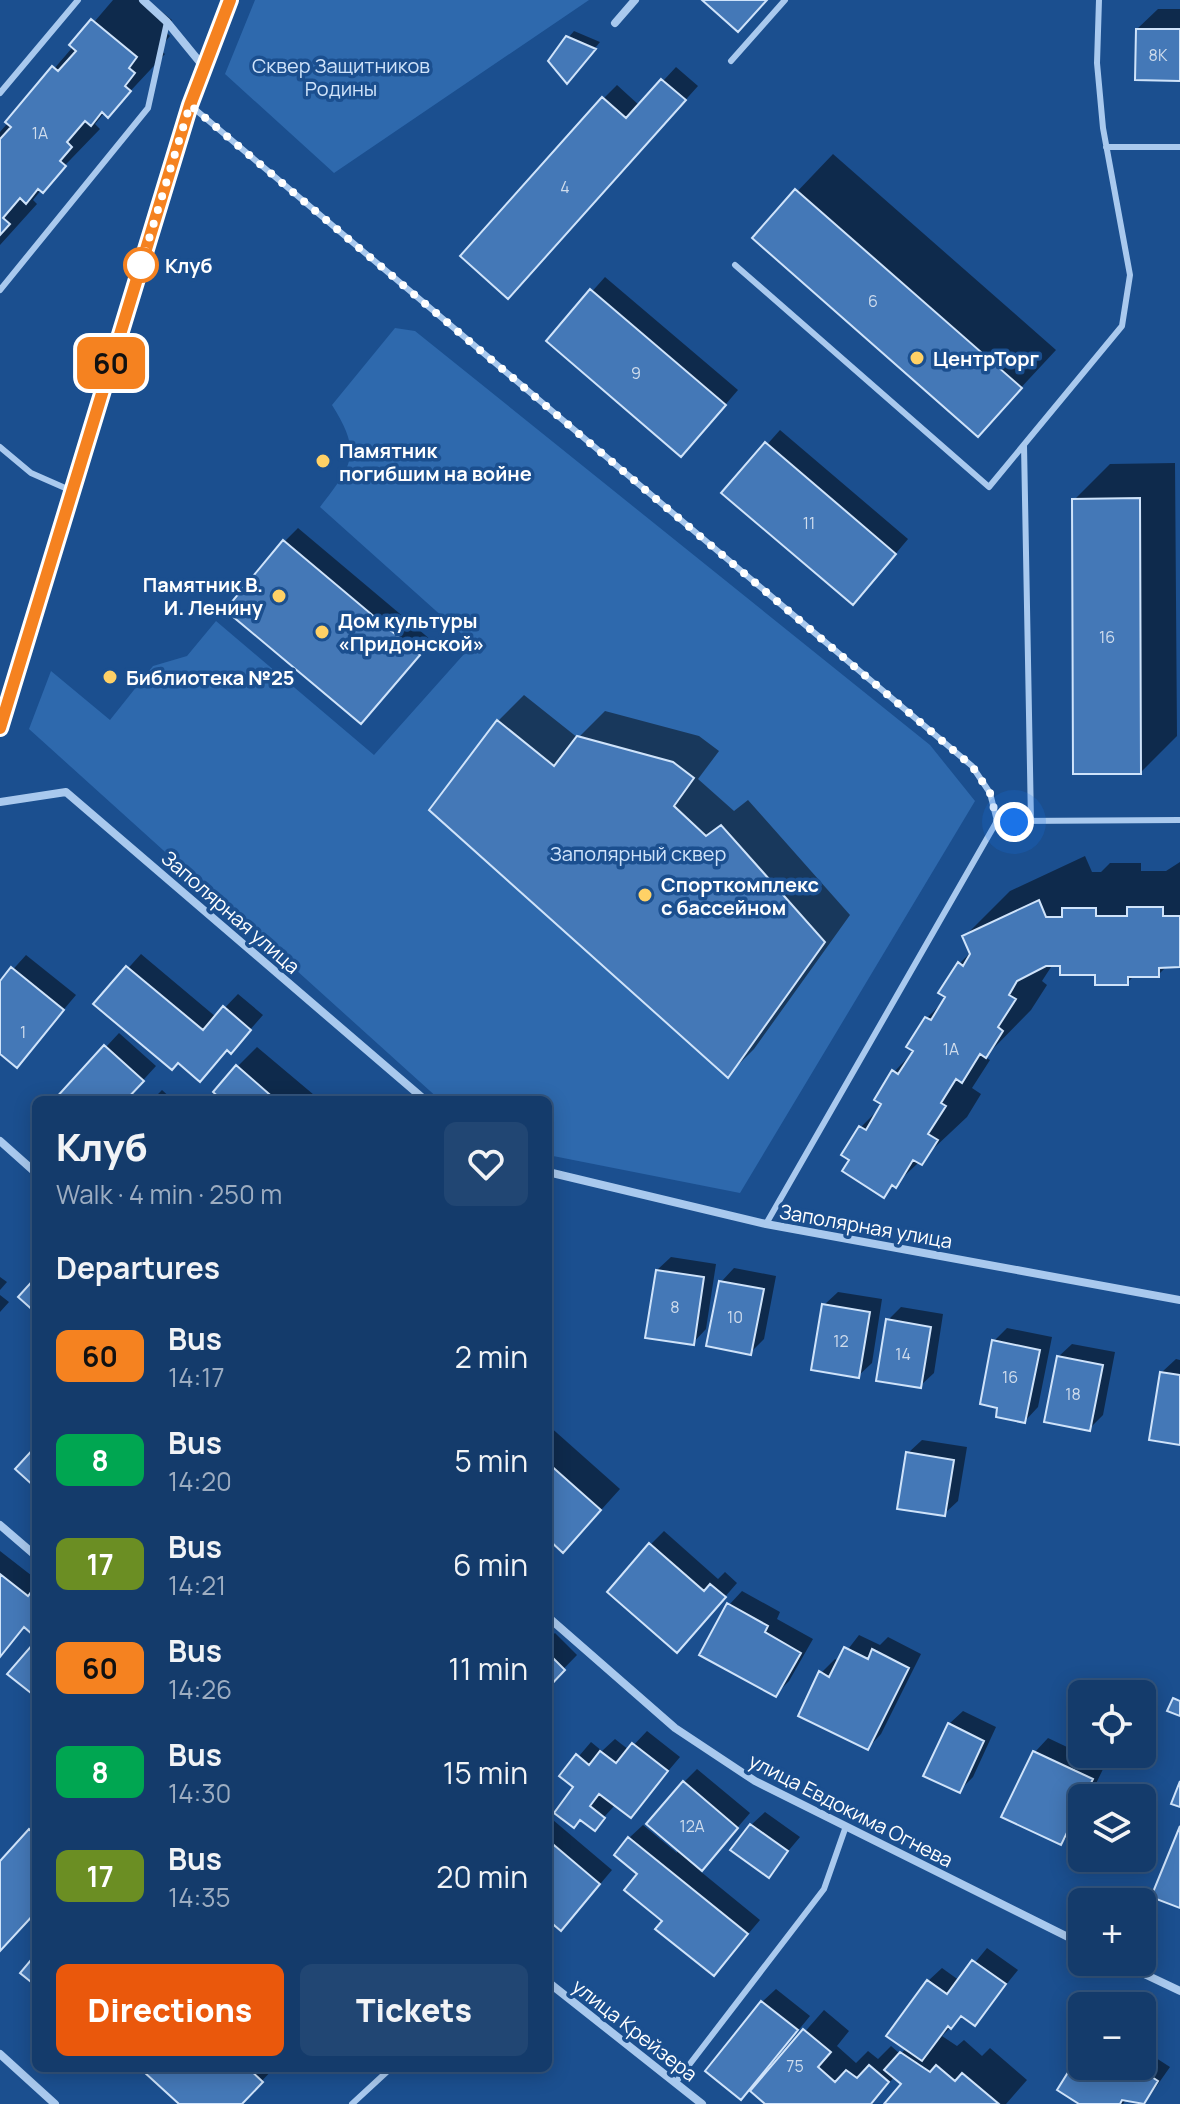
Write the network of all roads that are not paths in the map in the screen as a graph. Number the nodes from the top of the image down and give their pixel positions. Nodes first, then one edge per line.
1 (78, 0) edge
2 (143, 0) edge
3 (230, 0) edge
4 (635, 0) edge
5 (785, 0) edge
6 (1099, 0) edge
7 (167, 22) junction
8 (615, 23) dead end
9 (731, 61) dead end
10 (203, 66) junction
11 (0, 93) edge
12 (190, 105) junction
13 (1106, 147) junction
14 (1180, 147) edge
15 (735, 265) dead end
16 (0, 290) edge
17 (1024, 444) junction
18 (0, 447) edge
19 (72, 491) junction
20 (0, 728) edge
21 (0, 802) edge
22 (1180, 820) edge
23 (997, 821) junction
24 (1031, 822) junction
25 (420, 1096) edge
26 (0, 1141) edge
27 (32, 1169) edge
28 (552, 1173) edge
29 (766, 1224) junction
30 (1180, 1300) edge
31 (0, 1525) edge
32 (32, 1553) edge
33 (552, 1620) edge
34 (845, 1829) junction
35 (1068, 1937) edge
36 (1148, 1976) edge
37 (552, 1985) edge
38 (1180, 1991) edge
39 (0, 2054) edge
40 (387, 2072) edge
41 (676, 2082) junction
42 (55, 2104) edge
43 (352, 2104) edge
44 (702, 2104) edge

1 - 11 lane
2 - 7 street
3 - 10 street
4 - 8 street
5 - 9 lane
6 - 13 lane
7 - 10 street
7 - 16 lane
10 - 12 street
12 - 19 street
12 - 23 lane
13 - 14 lane
13 - 17 lane
15 - 17 lane
17 - 24 lane
18 - 19 lane
19 - 20 street
21 - 25 street, Заполярная улица
22 - 24 lane
23 - 24 lane
23 - 29 lane
26 - 27 street
28 - 29 street, Заполярная улица
29 - 30 street, Заполярная улица
31 - 32 street
33 - 34 street, улица Евдокима Огнева
34 - 35 street, улица Евдокима Огнева
34 - 41 lane
36 - 38 street
37 - 41 street, улица Крейзера
39 - 42 street
40 - 43 lane
41 - 44 street, улица Крейзера

